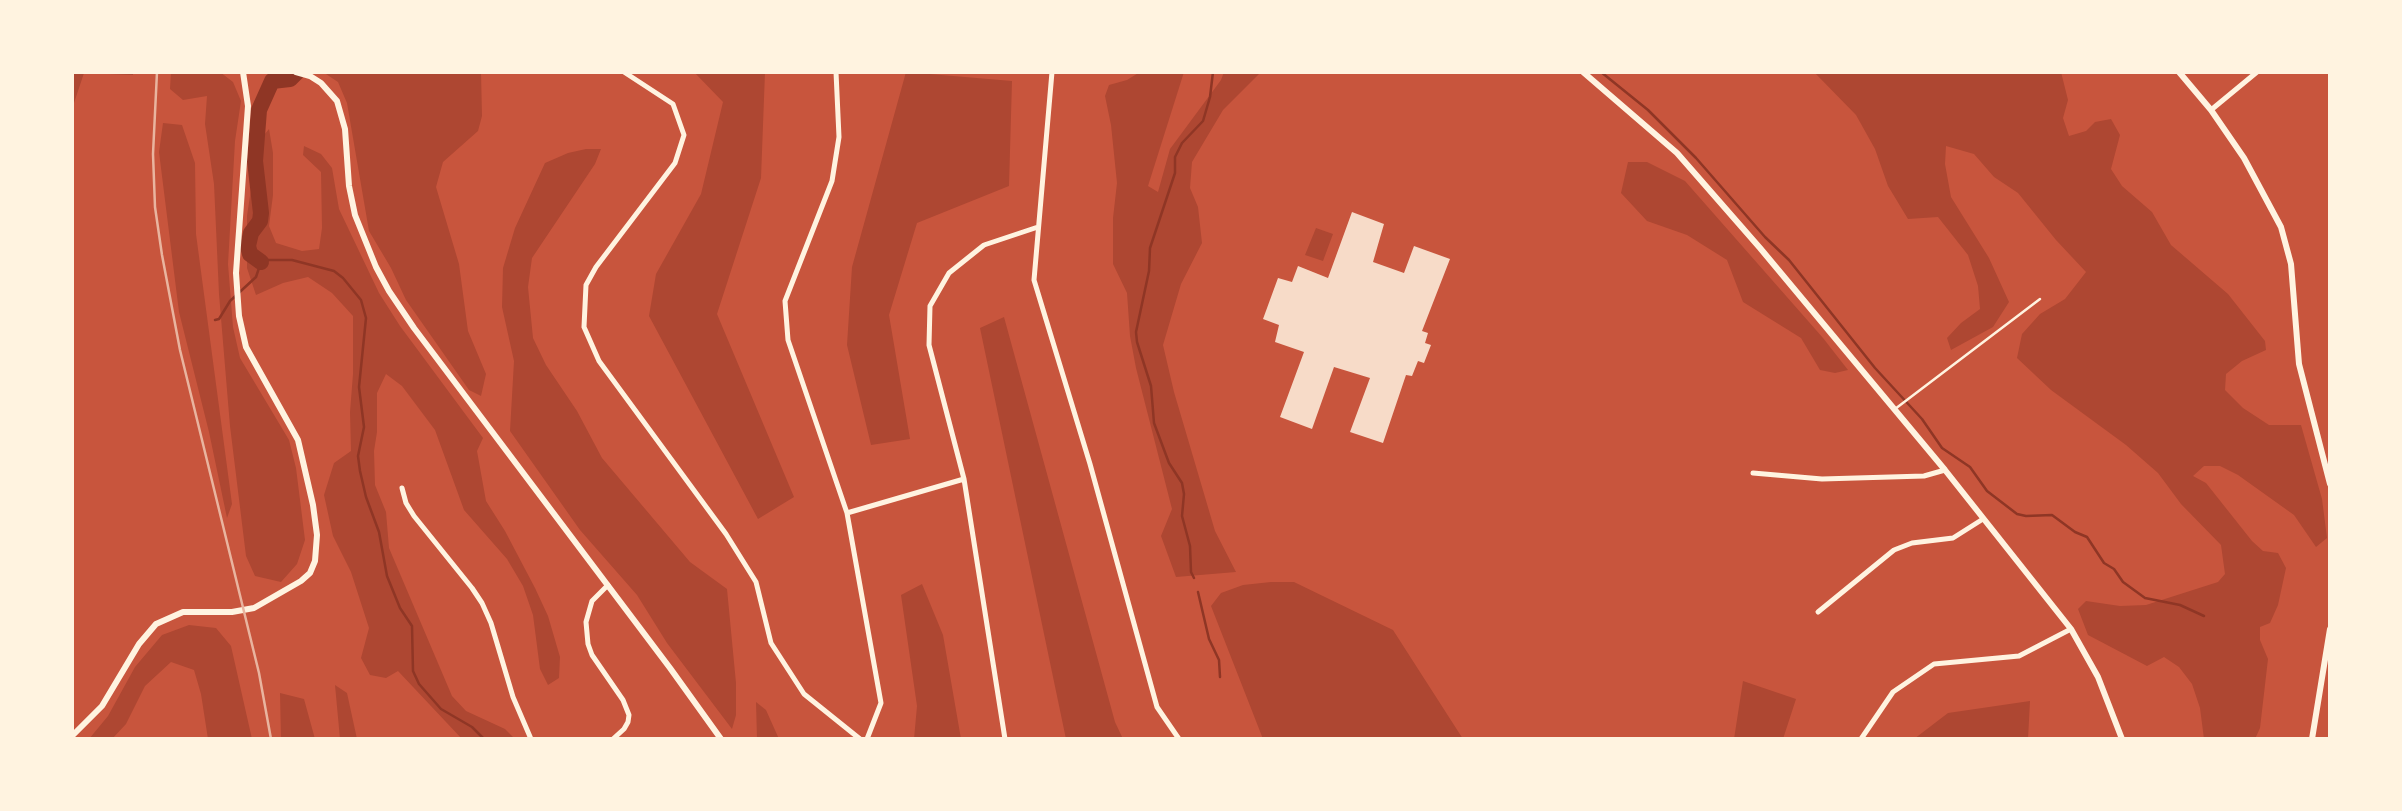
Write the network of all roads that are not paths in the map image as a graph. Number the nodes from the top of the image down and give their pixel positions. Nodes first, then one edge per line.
1 (243, 72) edge
2 (296, 72) edge
3 (624, 72) edge
4 (836, 72) edge
5 (1052, 72) edge
6 (1583, 72) edge
7 (2179, 72) edge
8 (2257, 72) edge
9 (2211, 110) junction
10 (1038, 227) junction
11 (2040, 299) dead end
12 (1894, 409) junction
13 (1945, 471) junction
14 (1753, 473) dead end
15 (964, 479) junction
16 (2330, 484) edge
17 (402, 488) dead end
18 (846, 513) junction
19 (1983, 519) junction
20 (608, 585) junction
21 (1818, 612) dead end
22 (2071, 629) junction
23 (2330, 629) edge
24 (72, 736) edge
25 (531, 739) edge
26 (612, 739) edge
27 (721, 739) edge
28 (860, 739) edge
29 (867, 739) edge
30 (1005, 739) edge
31 (1179, 739) edge
32 (1861, 739) edge
33 (2122, 739) edge
34 (2312, 739) edge

1 - 24 street
2 - 20 street
3 - 28 street
4 - 18 street
5 - 10 street
6 - 12 street
7 - 9 street
8 - 9 street
9 - 16 street
10 - 15 street
10 - 31 street
11 - 12 lane
12 - 13 street
13 - 14 street
13 - 19 street
15 - 18 street
15 - 30 street
17 - 25 street
18 - 29 street
19 - 21 street
19 - 22 street
20 - 26 street
20 - 27 street
22 - 32 street
22 - 33 street
23 - 34 street

